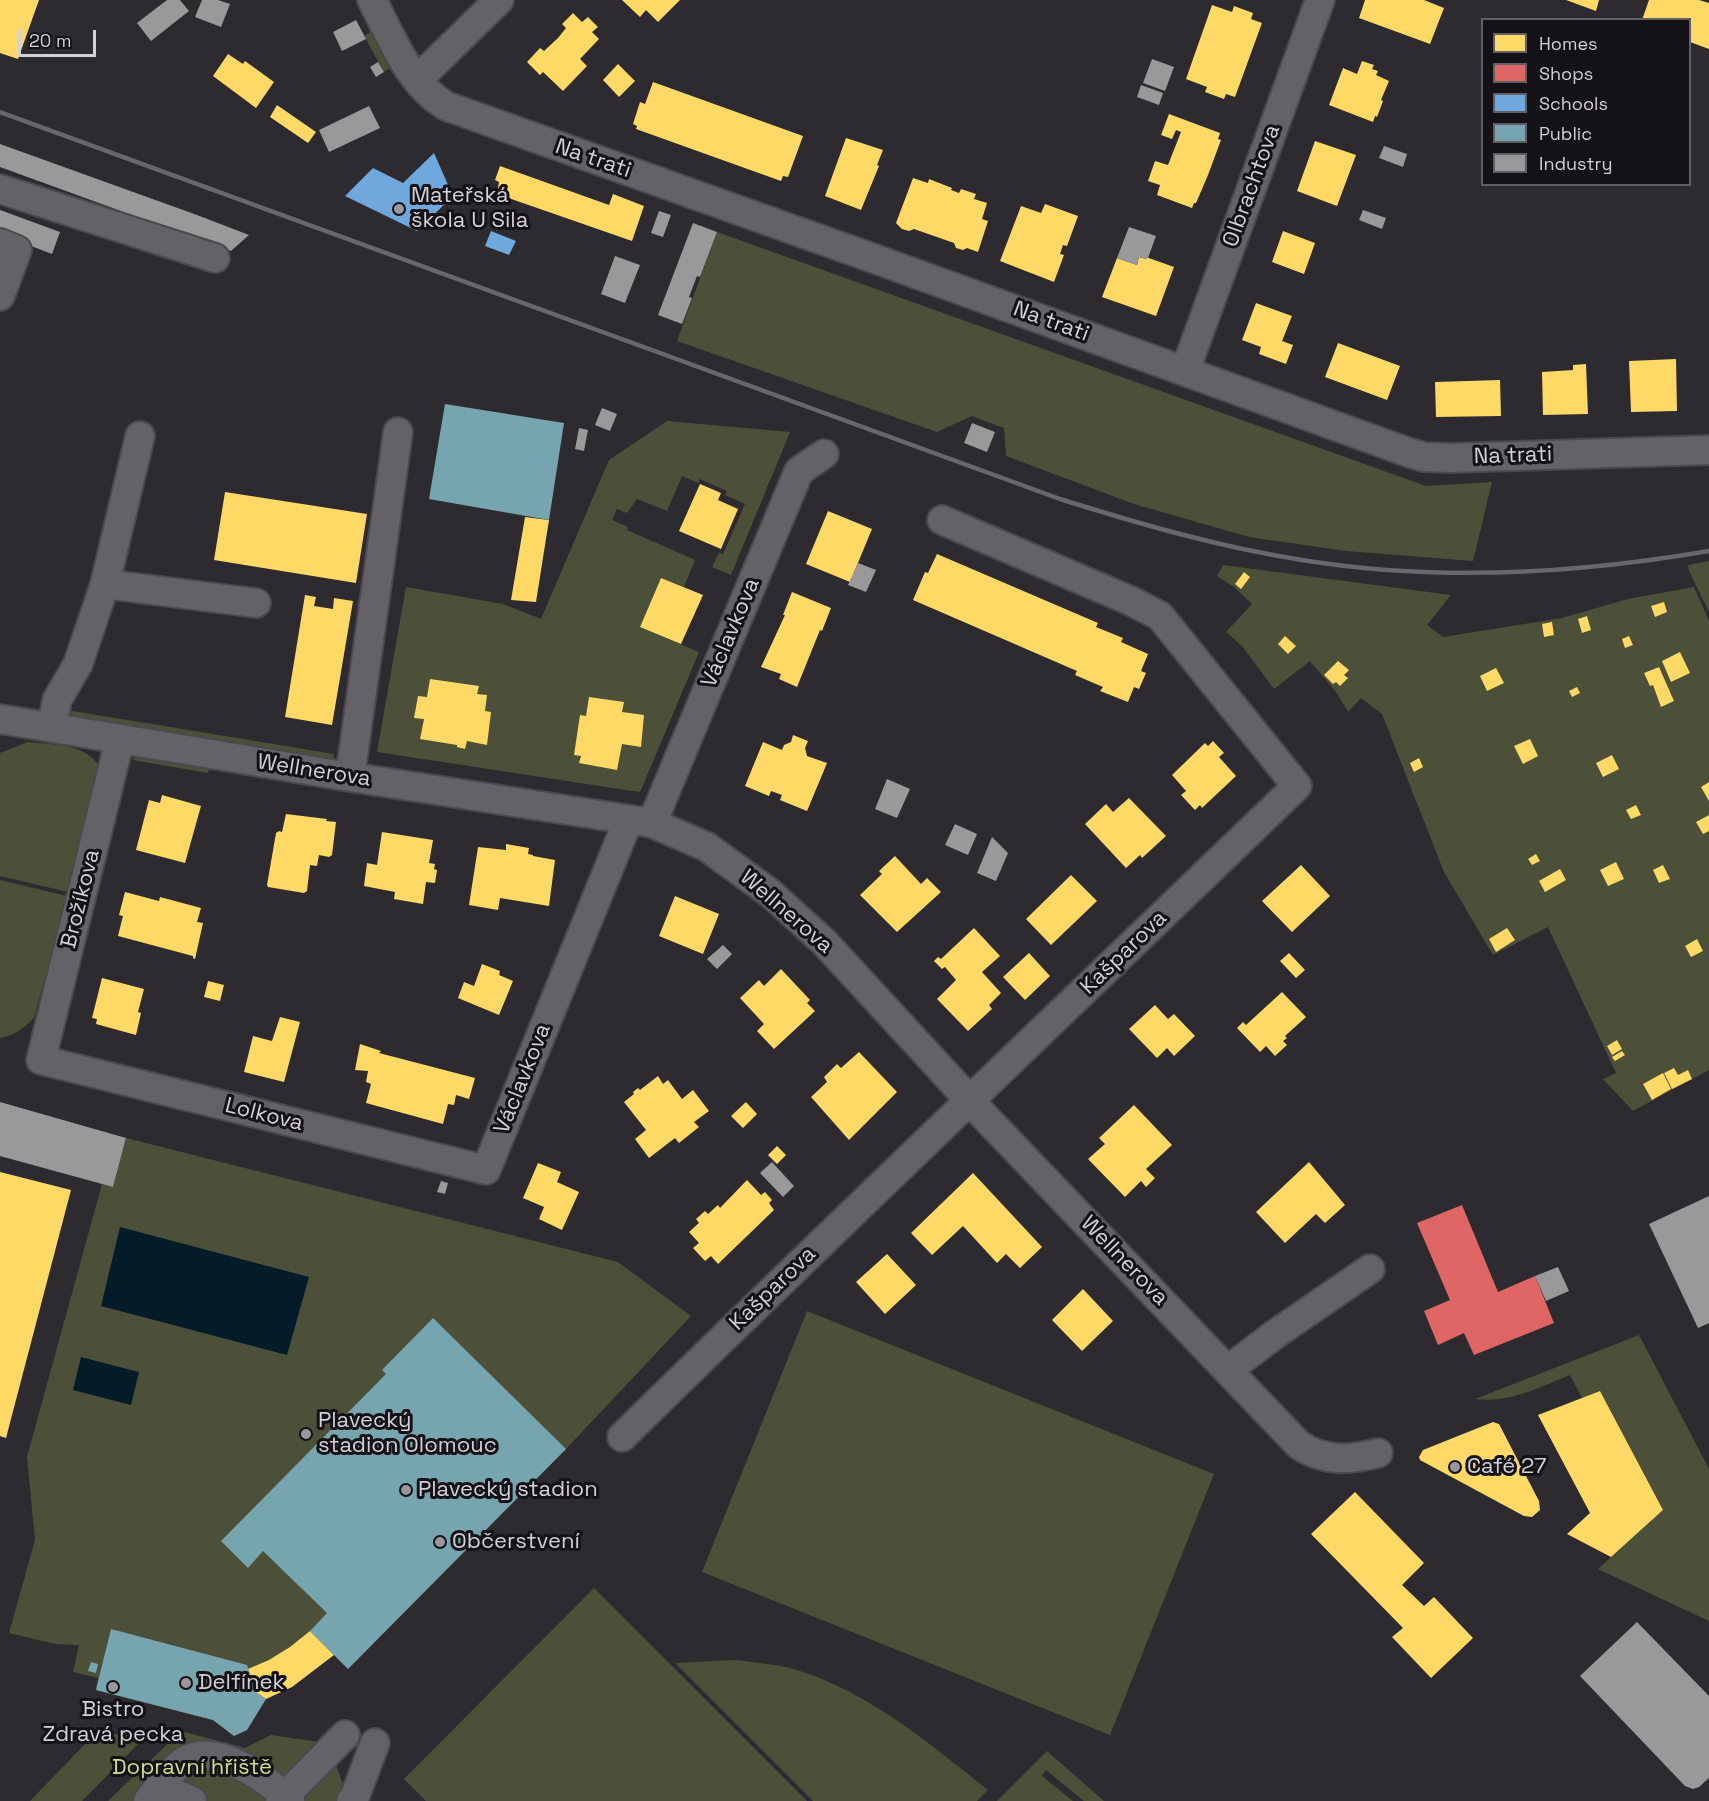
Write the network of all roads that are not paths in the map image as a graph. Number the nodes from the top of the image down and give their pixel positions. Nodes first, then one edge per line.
1 (372, 0) edge
2 (499, 0) edge
3 (1320, 0) edge
4 (417, 80) junction
5 (0, 189) edge
6 (0, 243) edge
7 (215, 258) dead end
8 (0, 296) edge
9 (1185, 371) junction
10 (398, 432) dead end
11 (140, 436) dead end
12 (1709, 450) edge
13 (824, 454) dead end
14 (942, 520) dead end
15 (105, 584) junction
16 (256, 603) dead end
17 (0, 719) edge
18 (52, 728) junction
19 (120, 739) junction
20 (350, 777) junction
21 (640, 822) junction
22 (41, 1060) joint
23 (970, 1102) junction
24 (486, 1170) joint
25 (1370, 1269) dead end
26 (1228, 1370) junction
27 (622, 1437) dead end
28 (1378, 1453) dead end
29 (345, 1736) dead end
30 (375, 1743) dead end
31 (153, 1794) edge
32 (285, 1799) edge
33 (192, 1801) edge
34 (351, 1801) edge

1 - 4 street, Na trati
2 - 4 street
3 - 9 street, Olbrachtova
4 - 9 street, Na trati
5 - 7 street
6 - 8 street
9 - 12 street, Na trati
10 - 20 street
11 - 15 street
13 - 21 street, Václavkova
14 - 23 street, Kašparova
15 - 16 street
15 - 18 street
17 - 18 street, Wellnerova
18 - 19 street, Wellnerova
19 - 20 street, Wellnerova
19 - 22 street, Brožíkova
20 - 21 street, Wellnerova
21 - 23 street, Wellnerova
21 - 24 street, Václavkova
22 - 24 street, Lolkova
23 - 26 street, Wellnerova
23 - 27 street, Kašparova
25 - 26 street
26 - 28 street, Wellnerova
29 - 32 street
30 - 34 street
31 - 32 street
31 - 33 street

